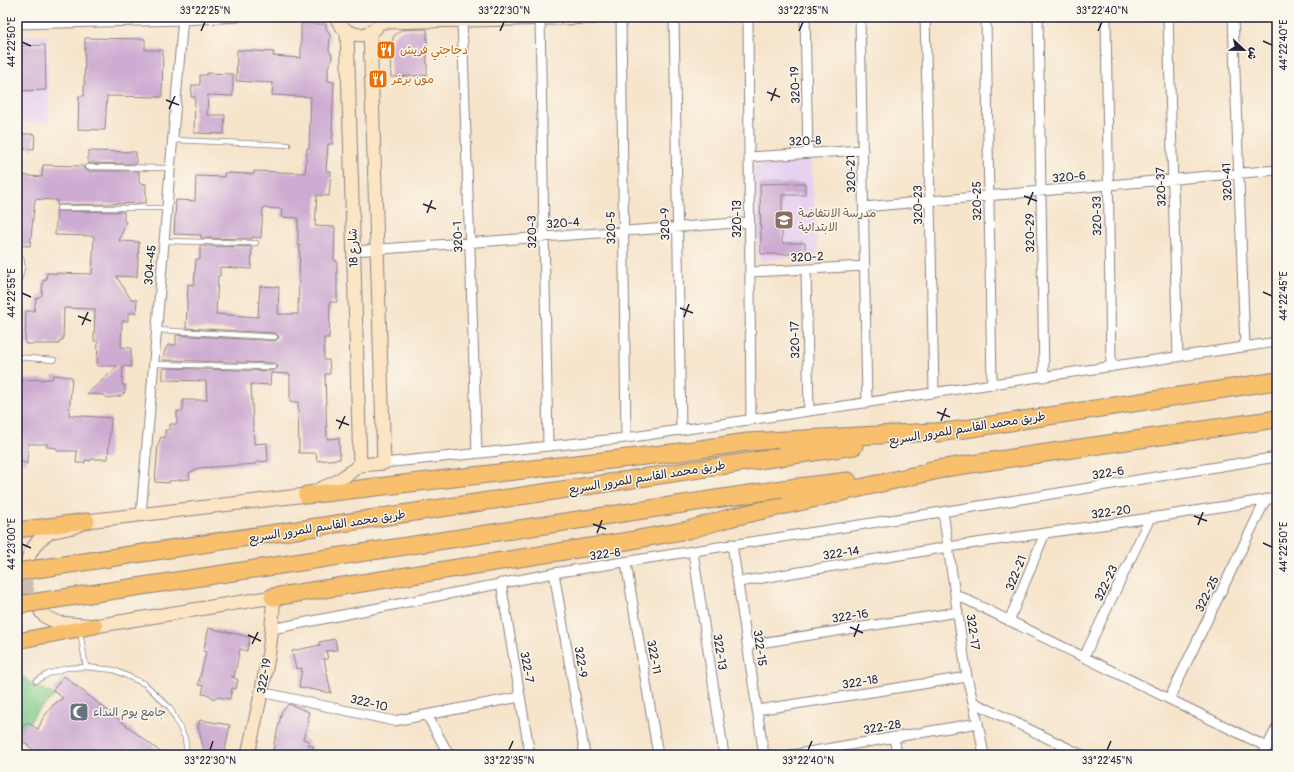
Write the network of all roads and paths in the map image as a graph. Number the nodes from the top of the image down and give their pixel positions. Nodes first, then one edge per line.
1 (237, 17) edge
2 (336, 17) edge
3 (596, 17) edge
4 (621, 17) edge
5 (674, 17) edge
6 (748, 17) edge
7 (805, 17) edge
8 (860, 17) edge
9 (925, 17) edge
10 (986, 17) edge
11 (1038, 17) edge
12 (1106, 17) edge
13 (1168, 17) edge
14 (1233, 17) edge
15 (183, 18) edge
16 (540, 18) junction
17 (382, 20) edge
18 (462, 20) junction
19 (17, 24) edge
20 (347, 32) junction
21 (370, 32) junction
22 (173, 140) junction
23 (288, 145) dead end
24 (862, 150) junction
25 (808, 153) junction
26 (749, 156) junction
27 (86, 167) dead end
28 (170, 168) junction
29 (1277, 170) edge
30 (1239, 174) junction
31 (1173, 180) junction
32 (1109, 185) junction
33 (1041, 191) junction
34 (989, 196) junction
35 (930, 201) junction
36 (864, 207) junction
37 (60, 208) dead end
38 (167, 208) junction
39 (749, 222) junction
40 (678, 227) junction
41 (623, 231) junction
42 (544, 237) junction
43 (164, 241) junction
44 (470, 242) junction
45 (256, 244) dead end
46 (377, 249) junction
47 (354, 251) junction
48 (17, 254) edge
49 (865, 266) junction
50 (806, 269) junction
51 (750, 272) junction
52 (17, 286) edge
53 (157, 330) junction
54 (275, 337) dead end
55 (1277, 342) edge
56 (1244, 347) junction
57 (17, 357) edge
58 (1178, 357) junction
59 (54, 360) dead end
60 (154, 364) junction
61 (274, 367) dead end
62 (1111, 367) junction
63 (1044, 377) junction
64 (1277, 381) edge
65 (992, 385) junction
66 (934, 393) junction
67 (867, 403) junction
68 (809, 411) junction
69 (1277, 419) edge
70 (751, 420) junction
71 (681, 430) junction
72 (951, 431) junction
73 (626, 438) junction
74 (548, 446) junction
75 (477, 453) junction
76 (1277, 457) edge
77 (384, 463) junction
78 (360, 465) junction
79 (943, 469) junction
80 (307, 495) junction
81 (1277, 498) edge
82 (1266, 499) junction
83 (943, 512) junction
84 (141, 515) junction
85 (1150, 518) junction
86 (87, 521) junction
87 (21, 528) edge
88 (1045, 533) junction
89 (732, 544) junction
90 (948, 547) junction
91 (693, 552) junction
92 (626, 563) junction
93 (22, 566) edge
94 (554, 573) junction
95 (738, 582) junction
96 (501, 584) junction
97 (955, 594) junction
98 (273, 597) junction
99 (17, 605) edge
100 (41, 612) tunnel mouth
101 (958, 612) junction
102 (1009, 621) junction
103 (87, 628) junction
104 (272, 629) junction
105 (17, 640) edge
106 (747, 645) junction
107 (1084, 657) junction
108 (86, 667) junction
109 (967, 677) junction
110 (36, 681) dead end
111 (261, 692) junction
112 (520, 697) junction
113 (1169, 699) junction
114 (973, 702) junction
115 (757, 710) junction
116 (427, 715) junction
117 (978, 723) junction
118 (1277, 727) edge
119 (894, 737) junction
120 (1265, 751) edge
121 (187, 755) edge
122 (248, 755) edge
123 (449, 755) edge
124 (530, 755) edge
125 (585, 755) edge
126 (658, 755) edge
127 (724, 755) edge
128 (764, 755) edge
129 (791, 755) edge
130 (897, 755) edge
131 (984, 755) edge
132 (1082, 755) edge

1 - 15 street
2 - 20 street
3 - 16 street
4 - 41 street, 320-5
5 - 40 street, 320-9
6 - 26 street, 320-13
7 - 25 street, 320-19
8 - 24 street, 320-21
9 - 35 street, 320-23
10 - 34 street, 320-25
11 - 33 street, 320-29
12 - 32 street, 320-33
13 - 31 street, 320-37
14 - 30 street, 320-41
15 - 19 street
15 - 22 street, 304-45
16 - 18 street
16 - 42 street, 320-3
17 - 18 street
17 - 21 street
18 - 44 street, 320-1
20 - 21 street
20 - 47 street, شارع 18
21 - 46 street, شارع 18
22 - 23 lane
22 - 28 street, 304-45
24 - 25 street, 320-8
24 - 36 street, 320-21
25 - 26 street, 320-8
26 - 39 street, 320-13
27 - 28 lane
28 - 38 street, 304-45
29 - 30 street, 320-6
30 - 31 street, 320-6
30 - 56 street, 320-41
31 - 32 street, 320-6
31 - 58 street, 320-37
32 - 33 street, 320-6
32 - 62 street, 320-33
33 - 34 street, 320-6
33 - 63 street, 320-29
34 - 35 street, 320-6
34 - 65 street, 320-25
35 - 36 street, 320-6
35 - 66 street, 320-23
36 - 49 street, 320-21
37 - 38 lane
38 - 43 street, 304-45
39 - 40 street, 320-4
39 - 51 street, 320-13
40 - 41 street, 320-4
40 - 71 street, 320-9
41 - 42 street, 320-4
41 - 73 street, 320-5
42 - 44 street, 320-4
42 - 74 street, 320-3
43 - 45 lane
43 - 53 street, 304-45
44 - 46 street, 320-4
44 - 75 street, 320-1
46 - 47 street, 320-4
46 - 77 street, شارع 18
47 - 78 street, شارع 18
48 - 52 lane
49 - 50 street, 320-2
49 - 67 street, 320-21
50 - 51 street, 320-2
50 - 68 street, 320-17
51 - 70 street, 320-13
53 - 54 lane
53 - 60 street, 304-45
55 - 56 street
56 - 58 street
57 - 59 lane
58 - 62 street
60 - 61 lane
60 - 84 street, 304-45
62 - 63 street
63 - 65 street
64 - 72 highway, طريق محمد القاسم للمرور السريع
65 - 66 street
66 - 67 street
67 - 68 street
68 - 70 street
69 - 79 highway
70 - 71 street
71 - 73 street
72 - 80 highway
72 - 93 highway, طريق محمد القاسم للمرور السريع, bridge
73 - 74 street
74 - 75 street
75 - 77 street
76 - 83 street, 322-6
77 - 78 street
78 - 80 street
79 - 98 highway
79 - 99 highway, bridge
80 - 84 street
81 - 82 street, 322-20
82 - 85 street, 322-20
82 - 113 street, 322-25
83 - 89 street, 322-8
83 - 90 street, 322-17
84 - 86 street
85 - 88 street, 322-20
85 - 107 street, 322-23
86 - 87 main road
86 - 93 street
88 - 90 street, 322-20
88 - 102 street, 322-21
89 - 91 street, 322-8
89 - 95 street, 322-15
90 - 95 street, 322-14
90 - 97 street, 322-17
91 - 92 street, 322-8
91 - 127 street, 322-13
92 - 94 street, 322-8
92 - 126 street, 322-11
94 - 96 street, 322-8
94 - 125 street, 322-9
95 - 106 street, 322-15
96 - 104 street, 322-8
96 - 112 street, 322-7
97 - 101 street, 322-17
97 - 102 street
98 - 103 street
98 - 104 street, 322-19
100 - 103 street
101 - 106 street, 322-16
101 - 109 street, 322-17
102 - 107 street
103 - 105 main road
103 - 108 lane
104 - 111 street, 322-19
106 - 115 street, 322-15
107 - 113 street
108 - 110 lane
108 - 121 lane
109 - 114 street, 322-17
109 - 115 street, 322-18
111 - 116 street, 322-10
111 - 122 street, 322-19
112 - 116 street, 322-10
112 - 124 street, 322-7
113 - 120 street
114 - 117 street, 322-17
114 - 132 street
115 - 128 street, 322-15
116 - 123 street
117 - 119 street, 322-28
117 - 131 street, 322-17
118 - 120 street
119 - 129 street, 322-28
119 - 130 street

